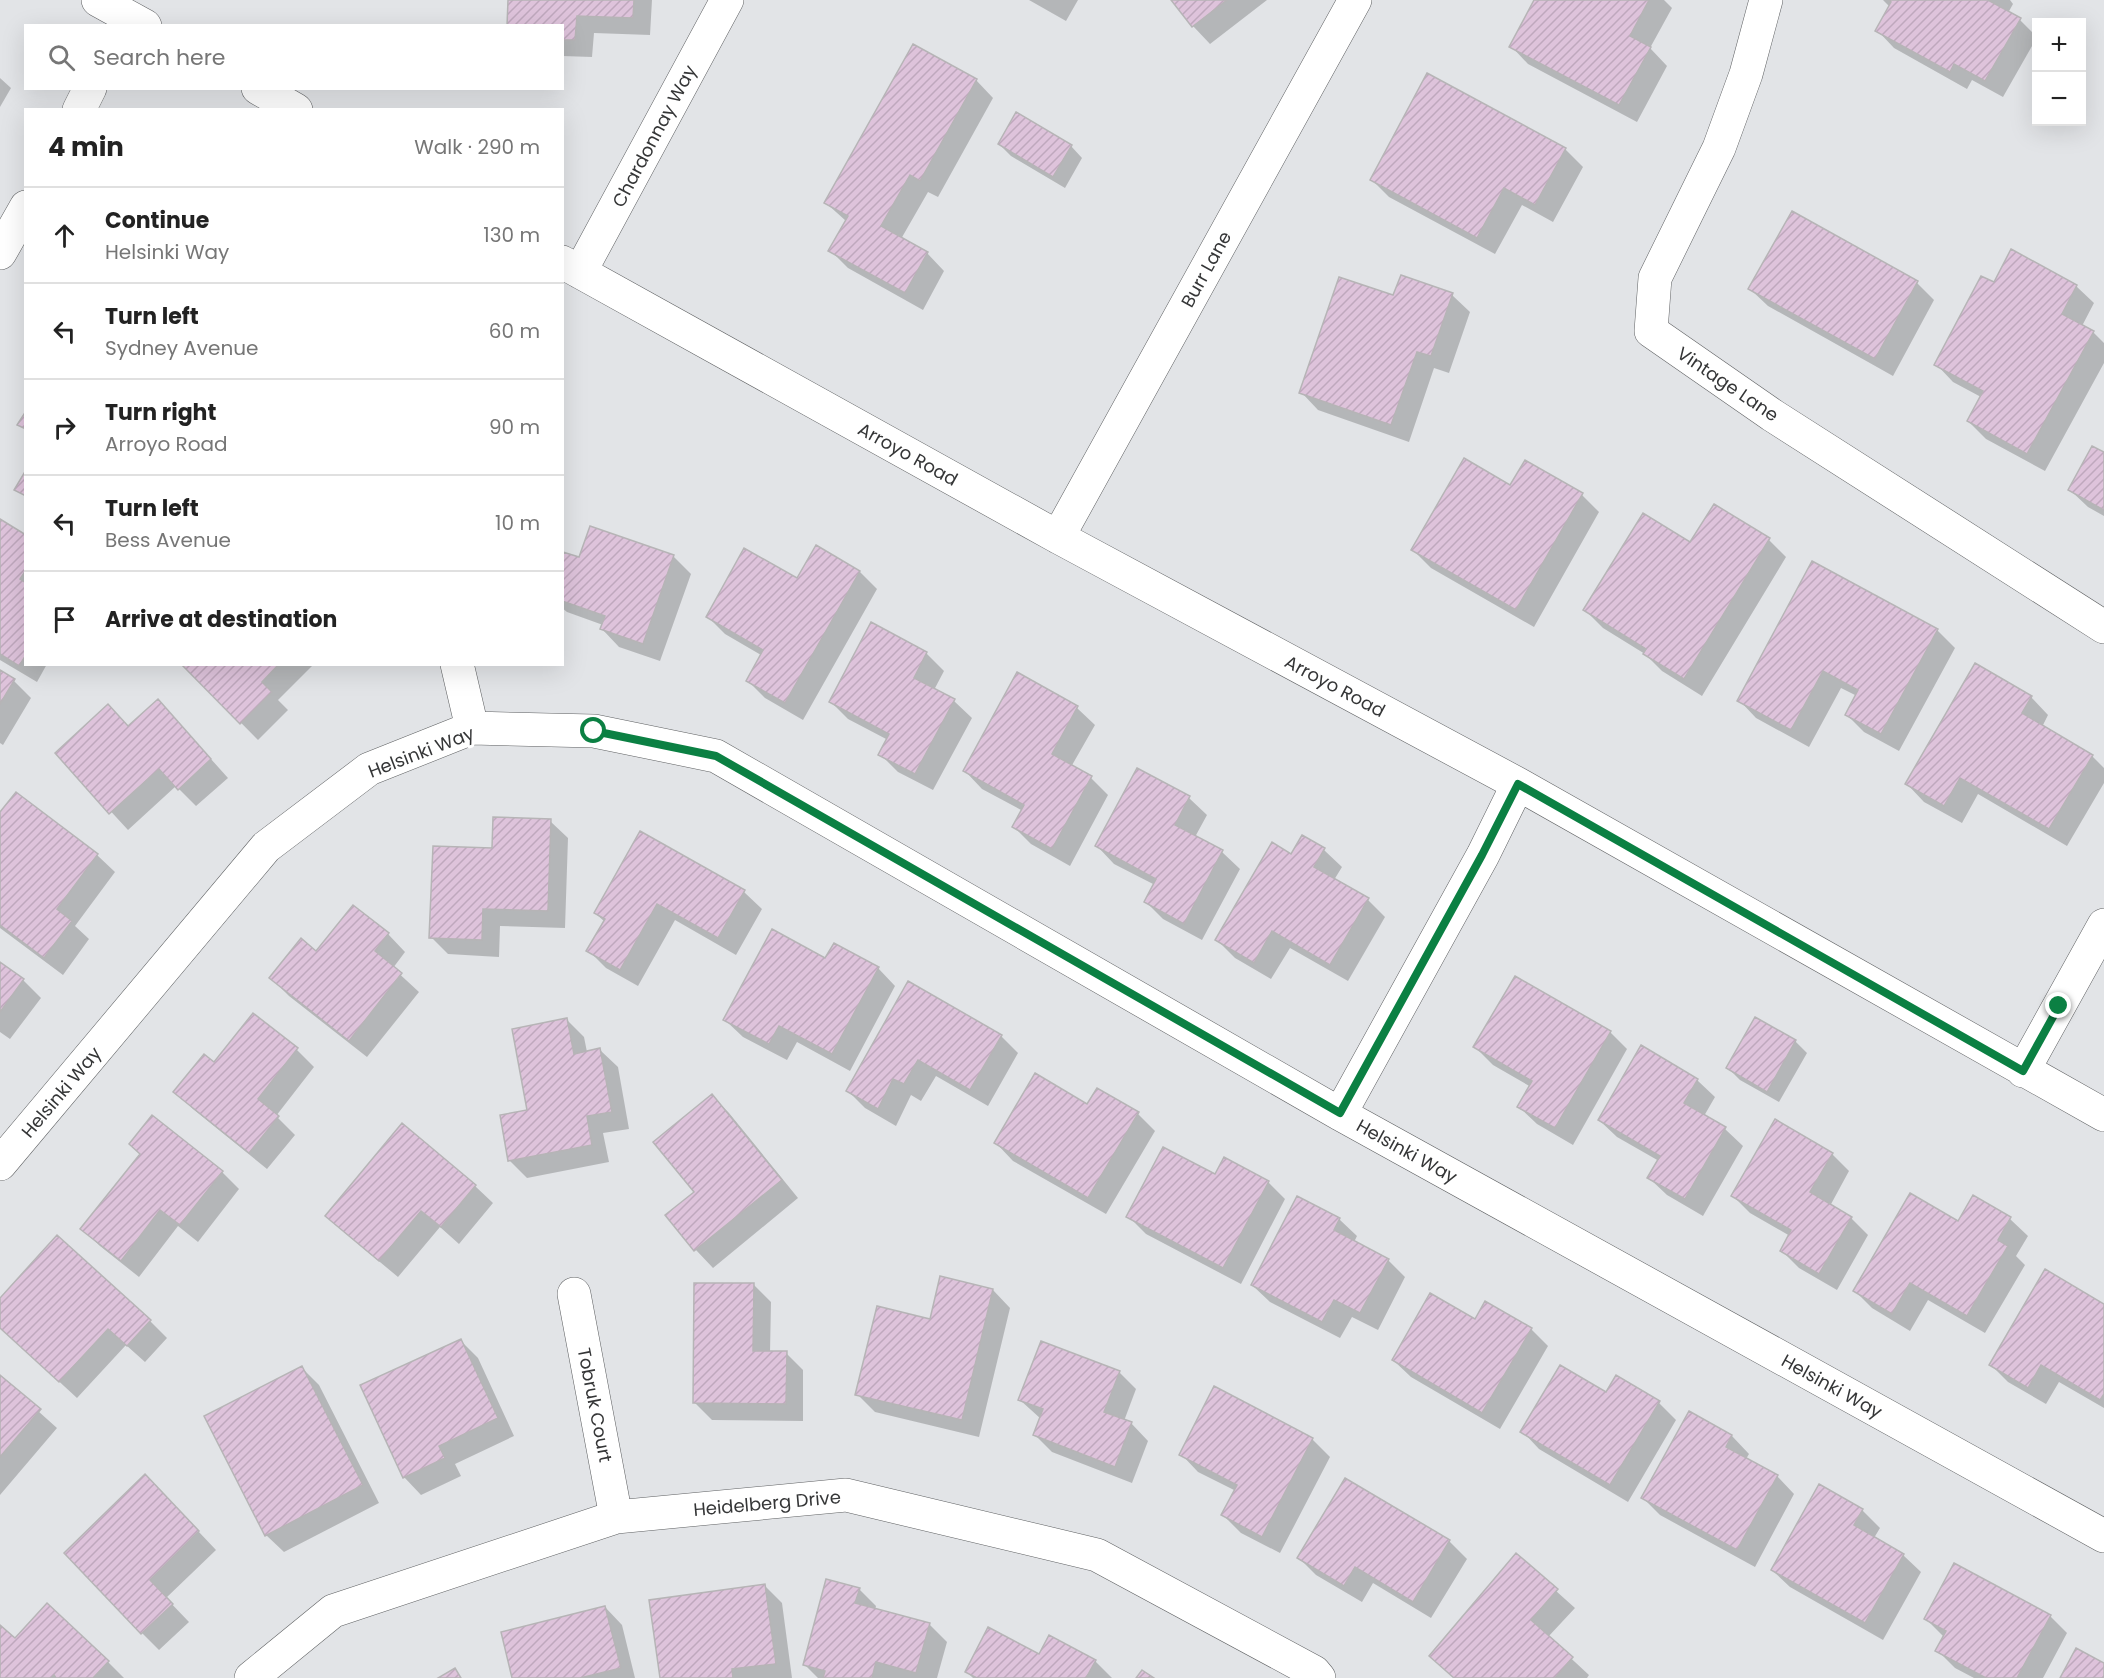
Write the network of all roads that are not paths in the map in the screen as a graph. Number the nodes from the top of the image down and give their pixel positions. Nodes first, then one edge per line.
1 (98, 0) edge
2 (727, 0) edge
3 (1354, 0) edge
4 (1766, 0) edge
5 (133, 23) edge
6 (89, 90) edge
7 (261, 90) edge
8 (80, 108) edge
9 (293, 108) edge
10 (24, 211) edge
11 (0, 253) edge
12 (571, 267) edge
13 (1058, 537) junction
14 (2104, 627) edge
15 (457, 666) edge
16 (472, 728) junction
17 (1518, 784) junction
18 (2104, 925) edge
19 (2023, 1071) junction
20 (1340, 1113) junction
21 (2104, 1115) edge
22 (0, 1164) edge
23 (574, 1294) dead end
24 (616, 1516) junction
25 (2104, 1536) edge
26 (251, 1678) edge
27 (1319, 1678) edge

1 - 5 street
2 - 12 street, Chardonnay Way
3 - 13 street, Burr Lane
4 - 14 street, Vintage Lane
6 - 8 street
7 - 9 street
10 - 11 street
12 - 13 street, Arroyo Road
13 - 17 street, Arroyo Road
15 - 16 street
16 - 20 street, Helsinki Way
16 - 22 street, Helsinki Way
17 - 19 street, Arroyo Road
17 - 20 street
18 - 19 street
19 - 21 street, Arroyo Road
20 - 25 street, Helsinki Way
23 - 24 street, Tobruk Court
24 - 26 street, Heidelberg Drive
24 - 27 street, Heidelberg Drive

